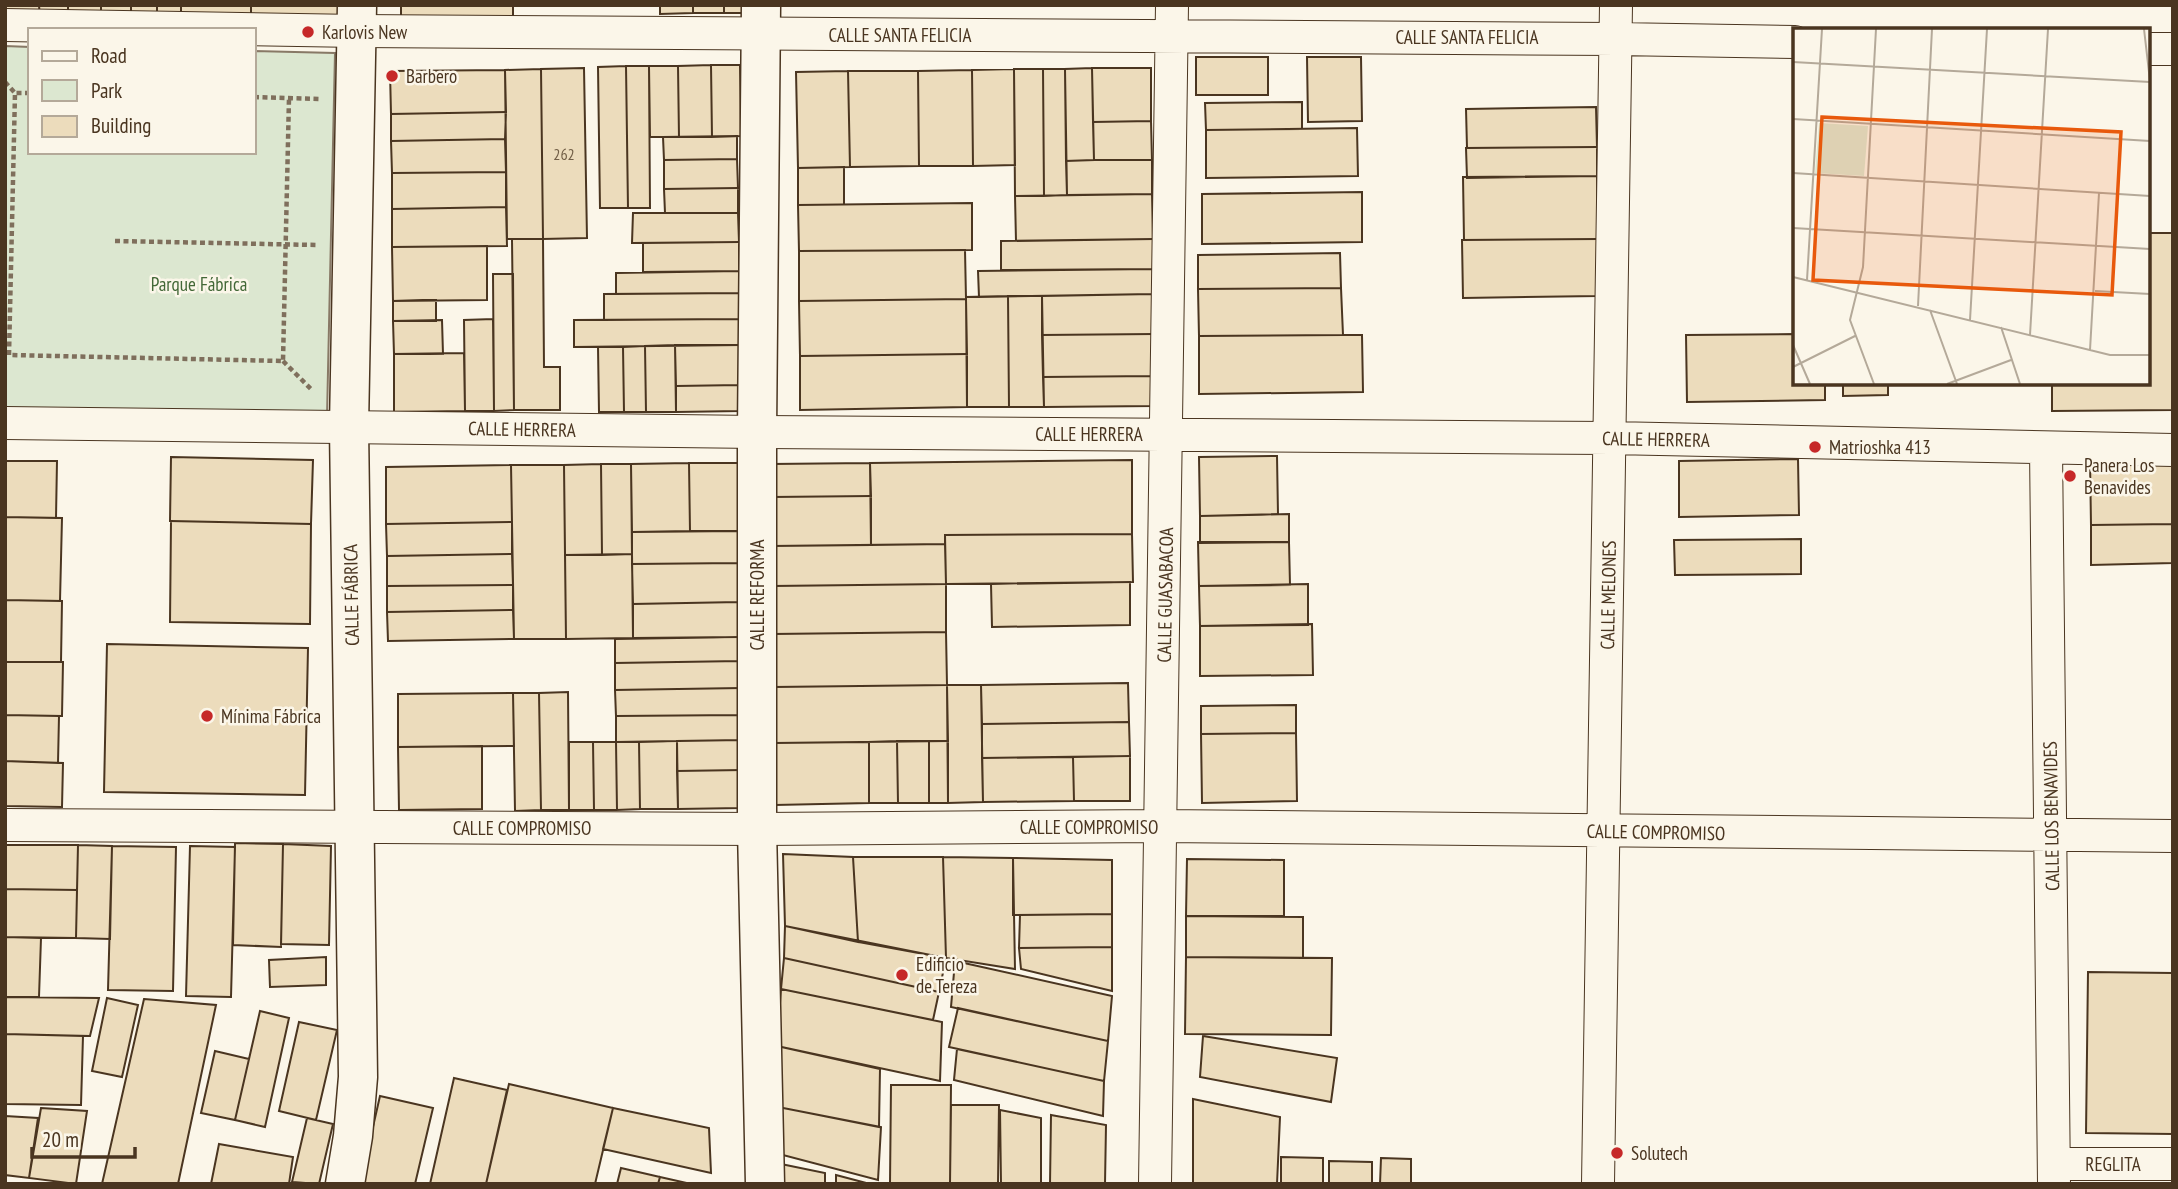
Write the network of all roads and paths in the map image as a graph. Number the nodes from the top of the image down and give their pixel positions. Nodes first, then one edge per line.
1 (1616, 5) edge
2 (357, 18) edge
3 (761, 20) edge
4 (1172, 20) edge
5 (5, 25) edge
6 (1617, 38) junction
7 (1793, 42) edge
8 (2150, 48) edge
9 (2173, 49) edge
10 (5, 82) edge
11 (15, 93) junction
12 (28, 93) edge
13 (256, 97) edge
14 (115, 241) dead end
15 (285, 244) junction
16 (353, 246) junction
17 (7, 358) edge
18 (5, 423) edge
19 (349, 427) junction
20 (757, 432) junction
21 (1168, 434) junction
22 (1611, 438) junction
23 (2046, 448) junction
24 (2173, 450) edge
25 (5, 825) edge
26 (1161, 826) junction
27 (354, 827) junction
28 (757, 829) junction
29 (1604, 831) junction
30 (2051, 835) junction
31 (2173, 836) edge
32 (2173, 1164) edge
33 (2054, 1174) edge
34 (345, 1184) edge
35 (765, 1184) edge
36 (1155, 1184) edge
37 (1598, 1184) edge

1 - 6 street, CALLE MELONES
2 - 3 street, CALLE SANTA FELICIA
2 - 5 street, CALLE SANTA FELICIA
2 - 16 street, CALLE FÁBRICA
3 - 4 street, CALLE SANTA FELICIA
3 - 20 street, CALLE REFORMA
4 - 6 street, CALLE SANTA FELICIA
4 - 21 street, CALLE GUASABACOA
6 - 7 street, CALLE SANTA FELICIA
6 - 22 street, CALLE MELONES
8 - 9 street
10 - 11 path
11 - 12 path
11 - 17 path
13 - 15 path
14 - 15 path
15 - 16 path
15 - 17 path
16 - 19 street, CALLE FÁBRICA
18 - 19 street, CALLE HERRERA
19 - 20 street, CALLE HERRERA
19 - 27 street, CALLE FÁBRICA
20 - 21 street, CALLE HERRERA
20 - 28 street, CALLE REFORMA
21 - 22 street, CALLE HERRERA
21 - 26 street, CALLE GUASABACOA
22 - 23 street, CALLE HERRERA
22 - 29 street, CALLE MELONES
23 - 24 street, CALLE HERRERA
23 - 30 street, CALLE LOS BENAVIDES
25 - 27 street, CALLE COMPROMISO
26 - 28 street, CALLE COMPROMISO
26 - 29 street, CALLE COMPROMISO
26 - 36 street, CALLE GUASABACOA
27 - 28 street, CALLE COMPROMISO
27 - 34 street, CALLE FÁBRICA
28 - 35 street, CALLE REFORMA
29 - 30 street, CALLE COMPROMISO
29 - 37 street, CALLE MELONES
30 - 31 street, CALLE COMPROMISO
30 - 33 street, CALLE LOS BENAVIDES
32 - 33 street, REGLITA

